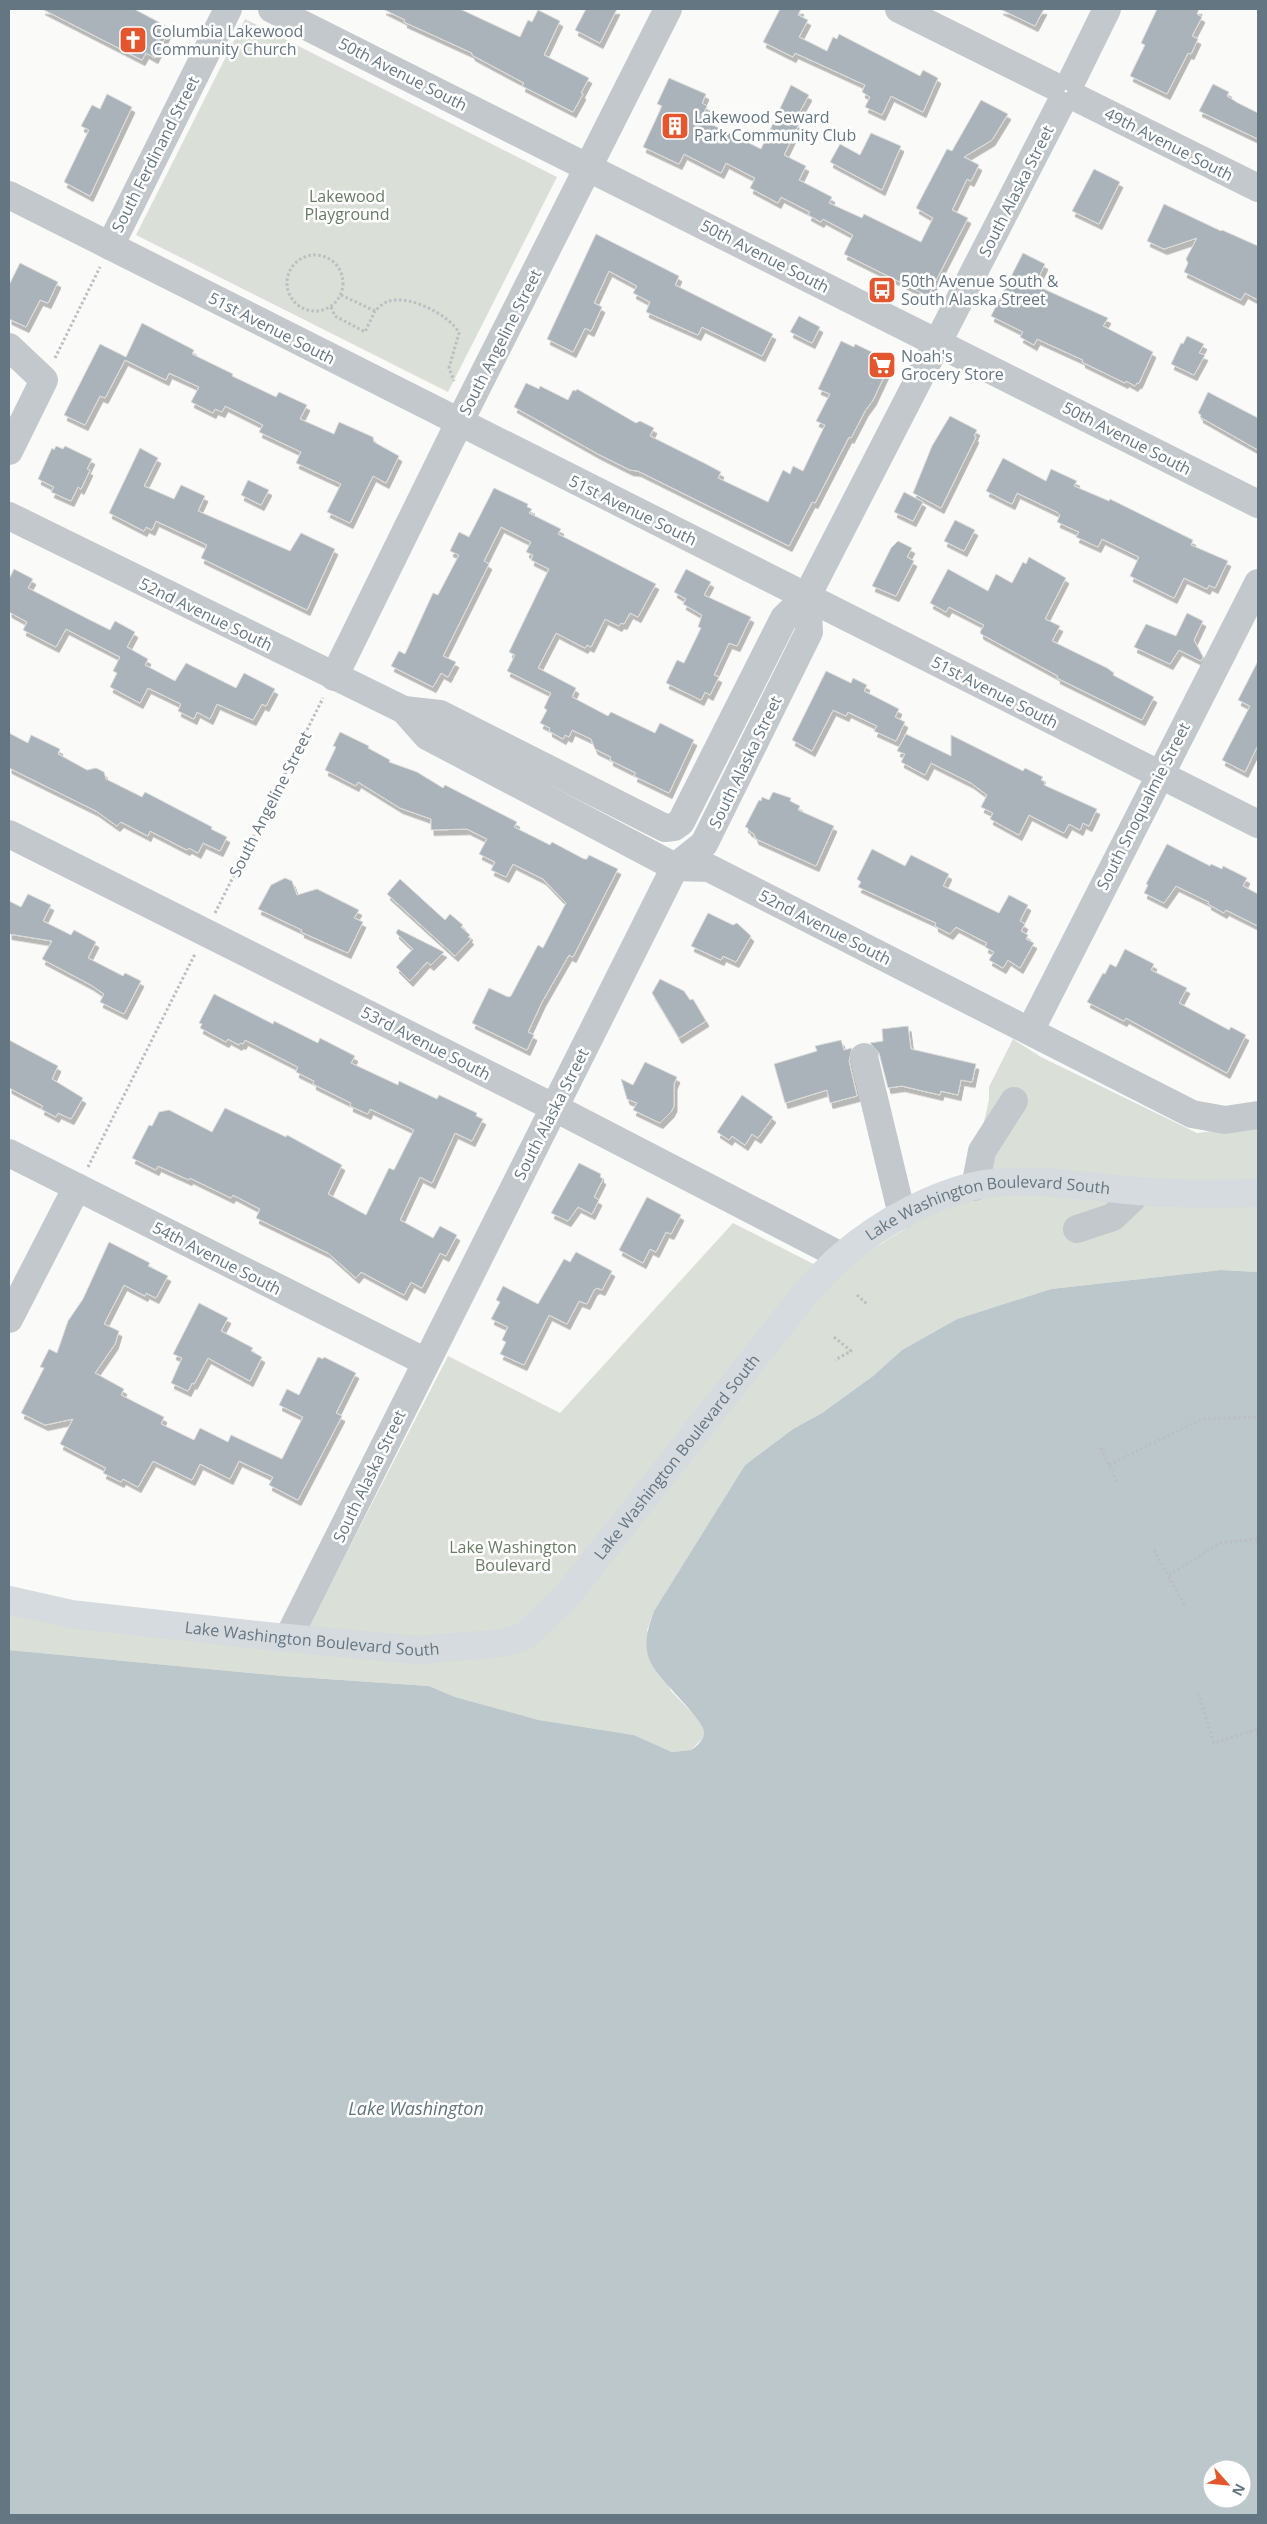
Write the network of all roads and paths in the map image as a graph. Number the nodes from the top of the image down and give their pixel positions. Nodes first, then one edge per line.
1 (228, 9) edge
2 (272, 9) edge
3 (668, 9) edge
4 (899, 9) edge
5 (1107, 9) edge
6 (1066, 91) junction
7 (589, 167) junction
8 (1258, 188) edge
9 (9, 195) edge
10 (106, 255) junction
11 (340, 295) junction
12 (331, 306) junction
13 (375, 311) junction
14 (938, 342) junction
15 (9, 347) edge
16 (49, 371) junction
17 (458, 384) dead end
18 (459, 423) junction
19 (9, 451) edge
20 (1258, 504) edge
21 (9, 516) edge
22 (1258, 583) edge
23 (807, 596) junction
24 (329, 686) junction
25 (404, 710) junction
26 (1158, 775) junction
27 (1258, 824) edge
28 (665, 828) joint
29 (9, 834) edge
30 (675, 867) junction
31 (215, 914) dead end
32 (198, 949) dead end
33 (1030, 1031) junction
34 (864, 1057) dead end
35 (1014, 1101) dead end
36 (555, 1108) junction
37 (1258, 1115) edge
38 (9, 1152) edge
39 (82, 1178) junction
40 (975, 1187) junction
41 (1139, 1192) junction
42 (1258, 1193) edge
43 (902, 1215) junction
44 (1077, 1229) dead end
45 (841, 1256) junction
46 (857, 1295) dead end
47 (867, 1304) dead end
48 (9, 1319) edge
49 (834, 1337) dead end
50 (835, 1360) dead end
51 (426, 1362) junction
52 (1258, 1417) edge
53 (1101, 1448) dead end
54 (1109, 1465) junction
55 (1117, 1482) dead end
56 (1258, 1539) edge
57 (1154, 1550) dead end
58 (1169, 1575) junction
59 (9, 1600) edge
60 (1185, 1606) dead end
61 (288, 1638) junction
62 (1198, 1693) dead end
63 (1258, 1729) edge

1 - 10 street, South Ferdinand Street
2 - 7 street, 50th Avenue South
3 - 7 street, South Angeline Street
4 - 6 street, 49th Avenue South
5 - 6 street, South Alaska Street
6 - 8 street, 49th Avenue South
6 - 14 street, South Alaska Street
7 - 14 street, 50th Avenue South
7 - 18 street, South Angeline Street
9 - 10 street, 51st Avenue South
10 - 16 path
10 - 18 street, 51st Avenue South
11 - 12 path
11 - 12 path
11 - 13 path
12 - 13 path
13 - 17 path
14 - 20 street, 50th Avenue South
14 - 23 street, South Alaska Street
15 - 16 street
16 - 19 street
18 - 23 street, 51st Avenue South
18 - 24 street, South Angeline Street
21 - 24 street, 52nd Avenue South
22 - 26 street, South Snoqualmie Street
23 - 26 street, 51st Avenue South
23 - 28 street, South Alaska Street
23 - 30 street, South Alaska Street
24 - 25 street, 52nd Avenue South
24 - 31 path, South Angeline Street
25 - 28 street, 52nd Avenue South
25 - 30 street, 52nd Avenue South
26 - 27 street, 51st Avenue South
26 - 33 street, South Snoqualmie Street
29 - 36 street, 53rd Avenue South
30 - 33 street, 52nd Avenue South
30 - 36 street, South Alaska Street
32 - 39 path
33 - 37 street, 52nd Avenue South
34 - 43 street
35 - 40 street
36 - 45 street, 53rd Avenue South
36 - 51 street, South Alaska Street
38 - 39 street, 54th Avenue South
39 - 48 street
39 - 51 street, 54th Avenue South
40 - 41 main road, Lake Washington Boulevard South
40 - 43 main road, Lake Washington Boulevard South
41 - 42 main road, Lake Washington Boulevard South
41 - 44 street
43 - 45 main road, Lake Washington Boulevard South
45 - 61 main road, Lake Washington Boulevard South
46 - 47 path
49 - 50 path
51 - 61 street, South Alaska Street
52 - 54 path
53 - 54 path
54 - 55 path
56 - 58 path
57 - 58 path
58 - 60 path
59 - 61 main road, Lake Washington Boulevard South
62 - 63 path

